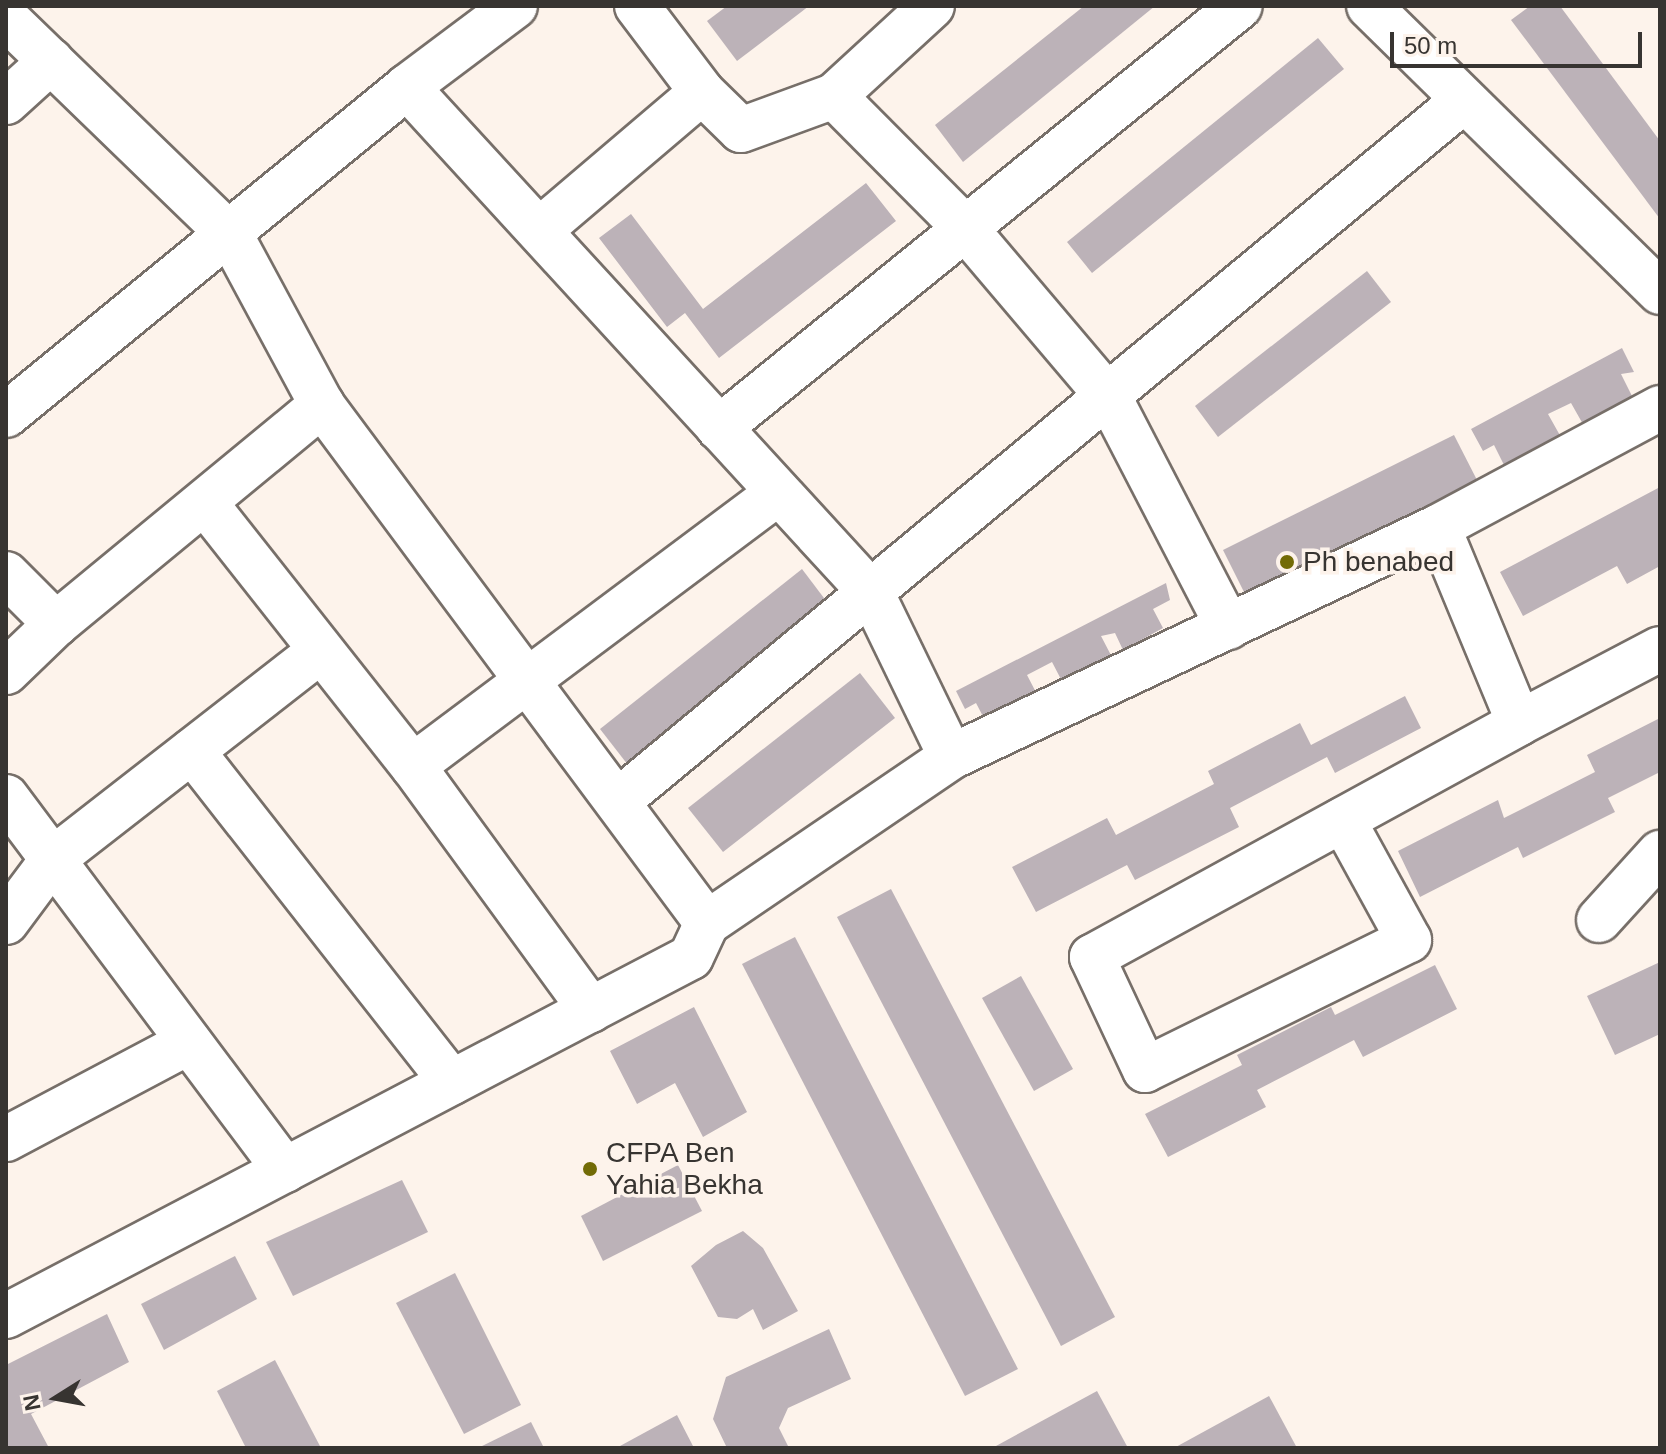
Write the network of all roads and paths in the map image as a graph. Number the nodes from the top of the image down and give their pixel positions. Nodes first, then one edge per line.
1 (515, 6) edge
2 (637, 6) edge
3 (932, 6) edge
4 (1240, 6) edge
5 (1369, 6) edge
6 (6, 18) edge
7 (51, 61) junction
8 (407, 87) junction
9 (702, 92) junction
10 (834, 96) junction
11 (1463, 101) junction
12 (6, 102) edge
13 (965, 228) junction
14 (541, 229) junction
15 (231, 236) junction
16 (1660, 292) edge
17 (1110, 399) junction
18 (322, 405) junction
19 (1660, 408) edge
20 (6, 415) edge
21 (719, 428) junction
22 (778, 493) junction
23 (205, 503) junction
24 (1438, 527) junction
25 (6, 574) edge
26 (872, 594) junction
27 (56, 624) junction
28 (1228, 627) junction
29 (1660, 649) edge
30 (319, 652) junction
31 (6, 672) edge
32 (526, 686) junction
33 (1519, 723) junction
34 (192, 751) junction
35 (951, 757) junction
36 (413, 766) junction
37 (6, 797) edge
38 (618, 801) junction
39 (1343, 820) junction
40 (1660, 853) edge
41 (53, 859) junction
42 (1599, 920) dead end
43 (6, 922) edge
44 (707, 923) junction
45 (591, 1010) junction
46 (189, 1042) junction
47 (452, 1082) junction
48 (6, 1139) edge
49 (285, 1170) junction
50 (6, 1316) edge

1 - 8 street
2 - 9 street
3 - 10 street
4 - 13 street
5 - 11 street
6 - 7 street
7 - 12 street
7 - 15 street
8 - 14 street
8 - 15 street
9 - 10 street
9 - 14 street
10 - 13 street
11 - 16 street
11 - 17 street
13 - 17 street
13 - 21 street
14 - 21 street
15 - 18 street
15 - 20 street
17 - 26 street
17 - 28 street
18 - 23 street
18 - 32 street
19 - 24 street
21 - 22 street
22 - 26 street
22 - 32 street
23 - 27 street
23 - 30 street
24 - 28 street
24 - 33 street
25 - 27 street
26 - 35 street
26 - 38 street
27 - 31 street
28 - 35 street
29 - 33 street
30 - 34 street
30 - 36 street
32 - 36 street
32 - 38 street
33 - 39 street
34 - 41 street
34 - 47 street
35 - 44 street
36 - 45 street
37 - 41 street
38 - 44 street
39 - 39 street
40 - 42 street
41 - 43 street
41 - 46 street
44 - 45 street
45 - 47 street
46 - 48 street
46 - 49 street
47 - 49 street
49 - 50 street

